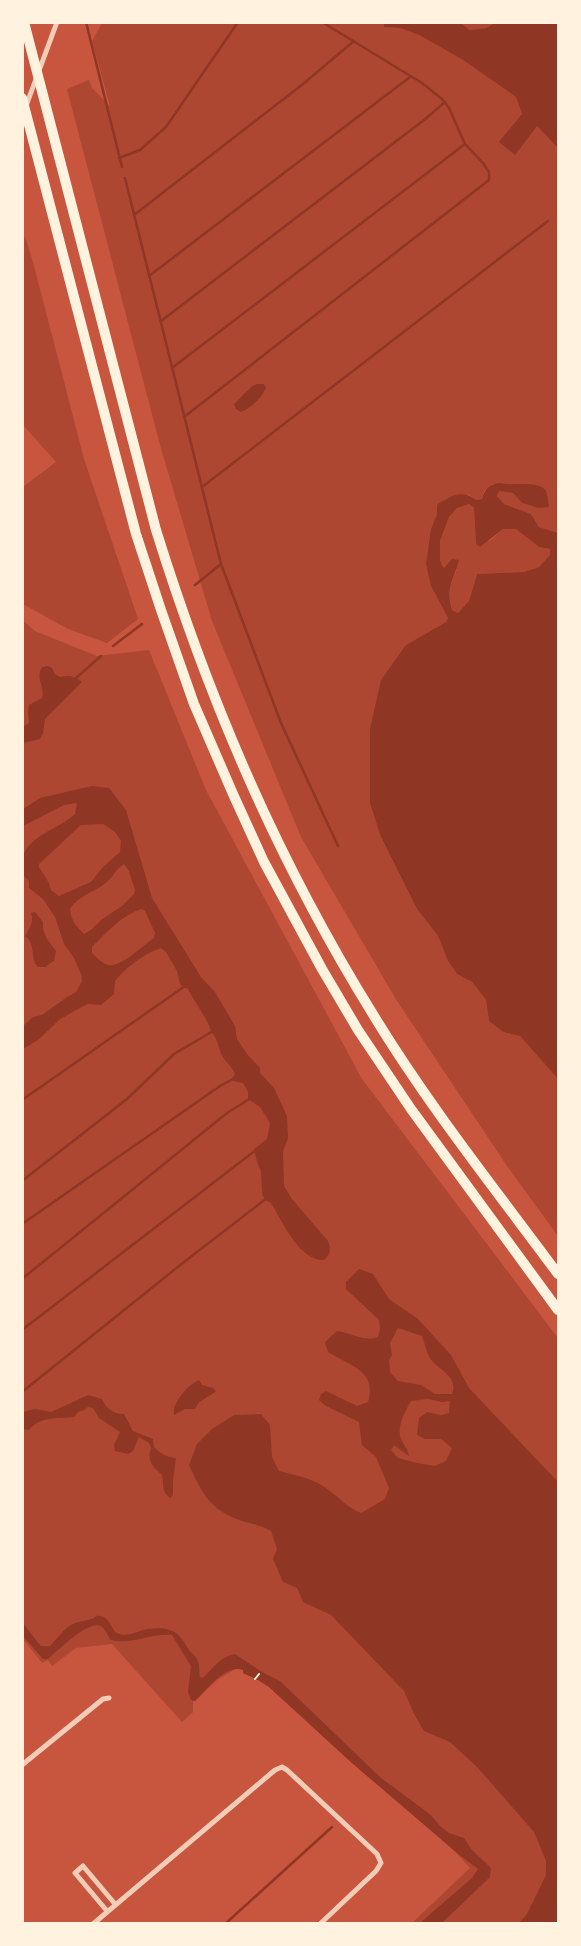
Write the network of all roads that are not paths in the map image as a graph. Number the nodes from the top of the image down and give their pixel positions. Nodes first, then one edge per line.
1 (24, 22) edge
2 (57, 22) edge
3 (22, 98) edge
4 (22, 115) edge
5 (558, 1274) edge
6 (558, 1310) edge
7 (108, 1698) dead end
8 (22, 1765) edge
9 (115, 1904) junction
10 (107, 1911) junction
11 (92, 1924) edge
12 (320, 1924) edge

1 - 5 highway
2 - 4 street
3 - 6 highway
7 - 8 street
9 - 10 street
9 - 10 street
9 - 12 street
10 - 11 street

